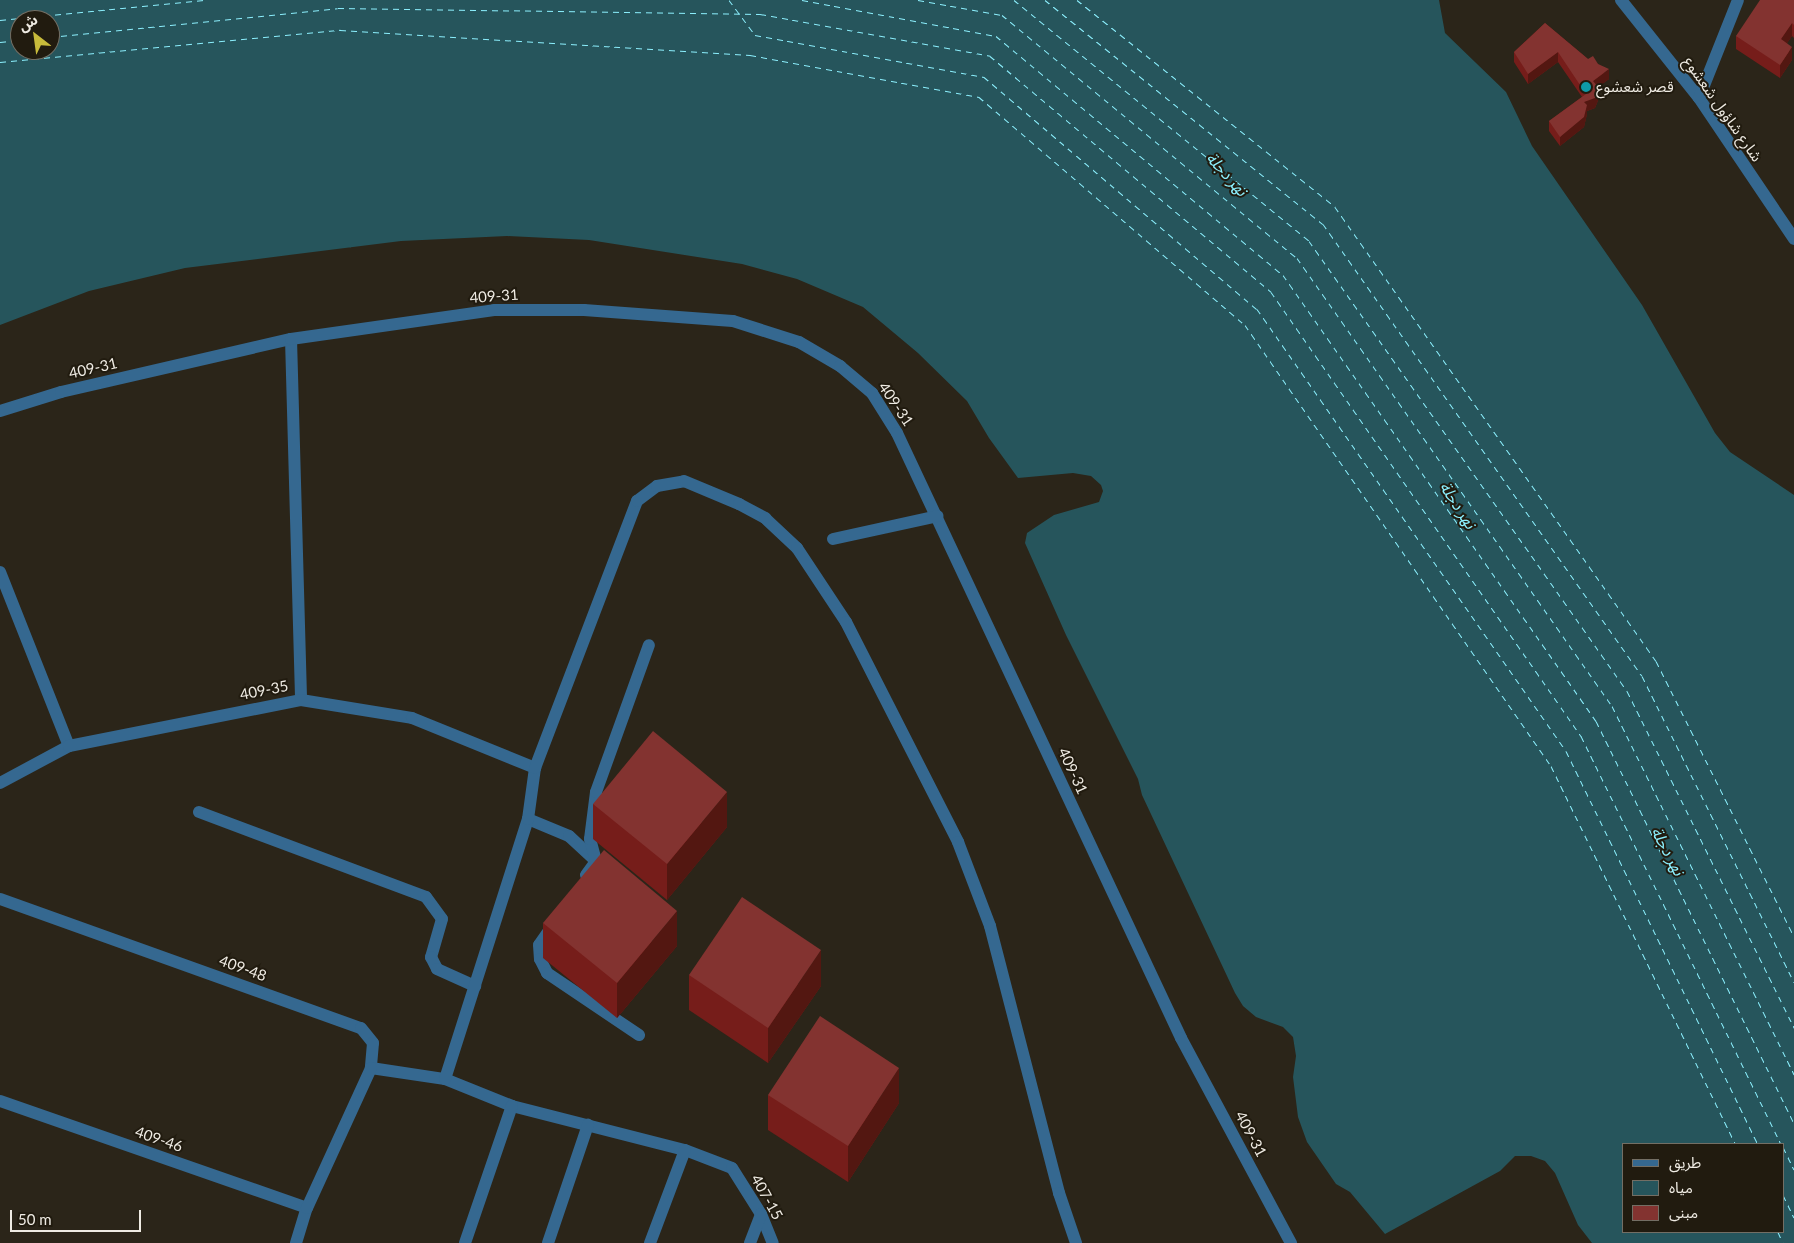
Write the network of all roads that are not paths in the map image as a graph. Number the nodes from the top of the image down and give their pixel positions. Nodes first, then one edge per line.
1 (1621, 0) edge
2 (1738, 0) edge
3 (1699, 98) junction
4 (1794, 239) edge
5 (291, 339) junction
6 (0, 411) edge
7 (938, 516) junction
8 (833, 539) dead end
9 (0, 572) edge
10 (649, 645) dead end
11 (301, 700) junction
12 (69, 746) junction
13 (535, 768) junction
14 (0, 783) edge
15 (199, 812) dead end
16 (528, 819) junction
17 (596, 861) junction
18 (580, 884) edge
19 (0, 899) edge
20 (560, 914) edge
21 (475, 986) junction
22 (639, 1035) dead end
23 (371, 1068) junction
24 (445, 1079) junction
25 (0, 1101) edge
26 (512, 1106) junction
27 (588, 1125) junction
28 (685, 1150) junction
29 (307, 1208) junction
30 (761, 1214) junction
31 (296, 1243) edge
32 (465, 1243) edge
33 (548, 1243) edge
34 (650, 1243) edge
35 (750, 1243) edge
36 (773, 1243) edge
37 (1076, 1243) edge
38 (1292, 1243) edge

1 - 3 street, شارع شاؤول شعشوع
2 - 3 street
3 - 4 street, شارع شاؤول شعشوع
5 - 6 street, 409-31
5 - 7 street, 409-31
5 - 11 street
7 - 8 street
7 - 38 street, 409-31
9 - 12 street
10 - 17 street
11 - 12 street, 409-35
11 - 13 street, 409-35
12 - 14 street, 409-35
13 - 16 street
13 - 37 street
15 - 21 street
16 - 17 street
16 - 21 street
17 - 18 street
19 - 23 street, 409-48
20 - 22 street
21 - 24 street
23 - 24 street
23 - 29 street, 409-48
24 - 26 street
25 - 29 street, 409-46
26 - 27 street
26 - 32 street
27 - 28 street
27 - 33 street
28 - 30 street, 407-15
28 - 34 street
29 - 31 street, 409-48
30 - 35 street
30 - 36 street, 407-15

